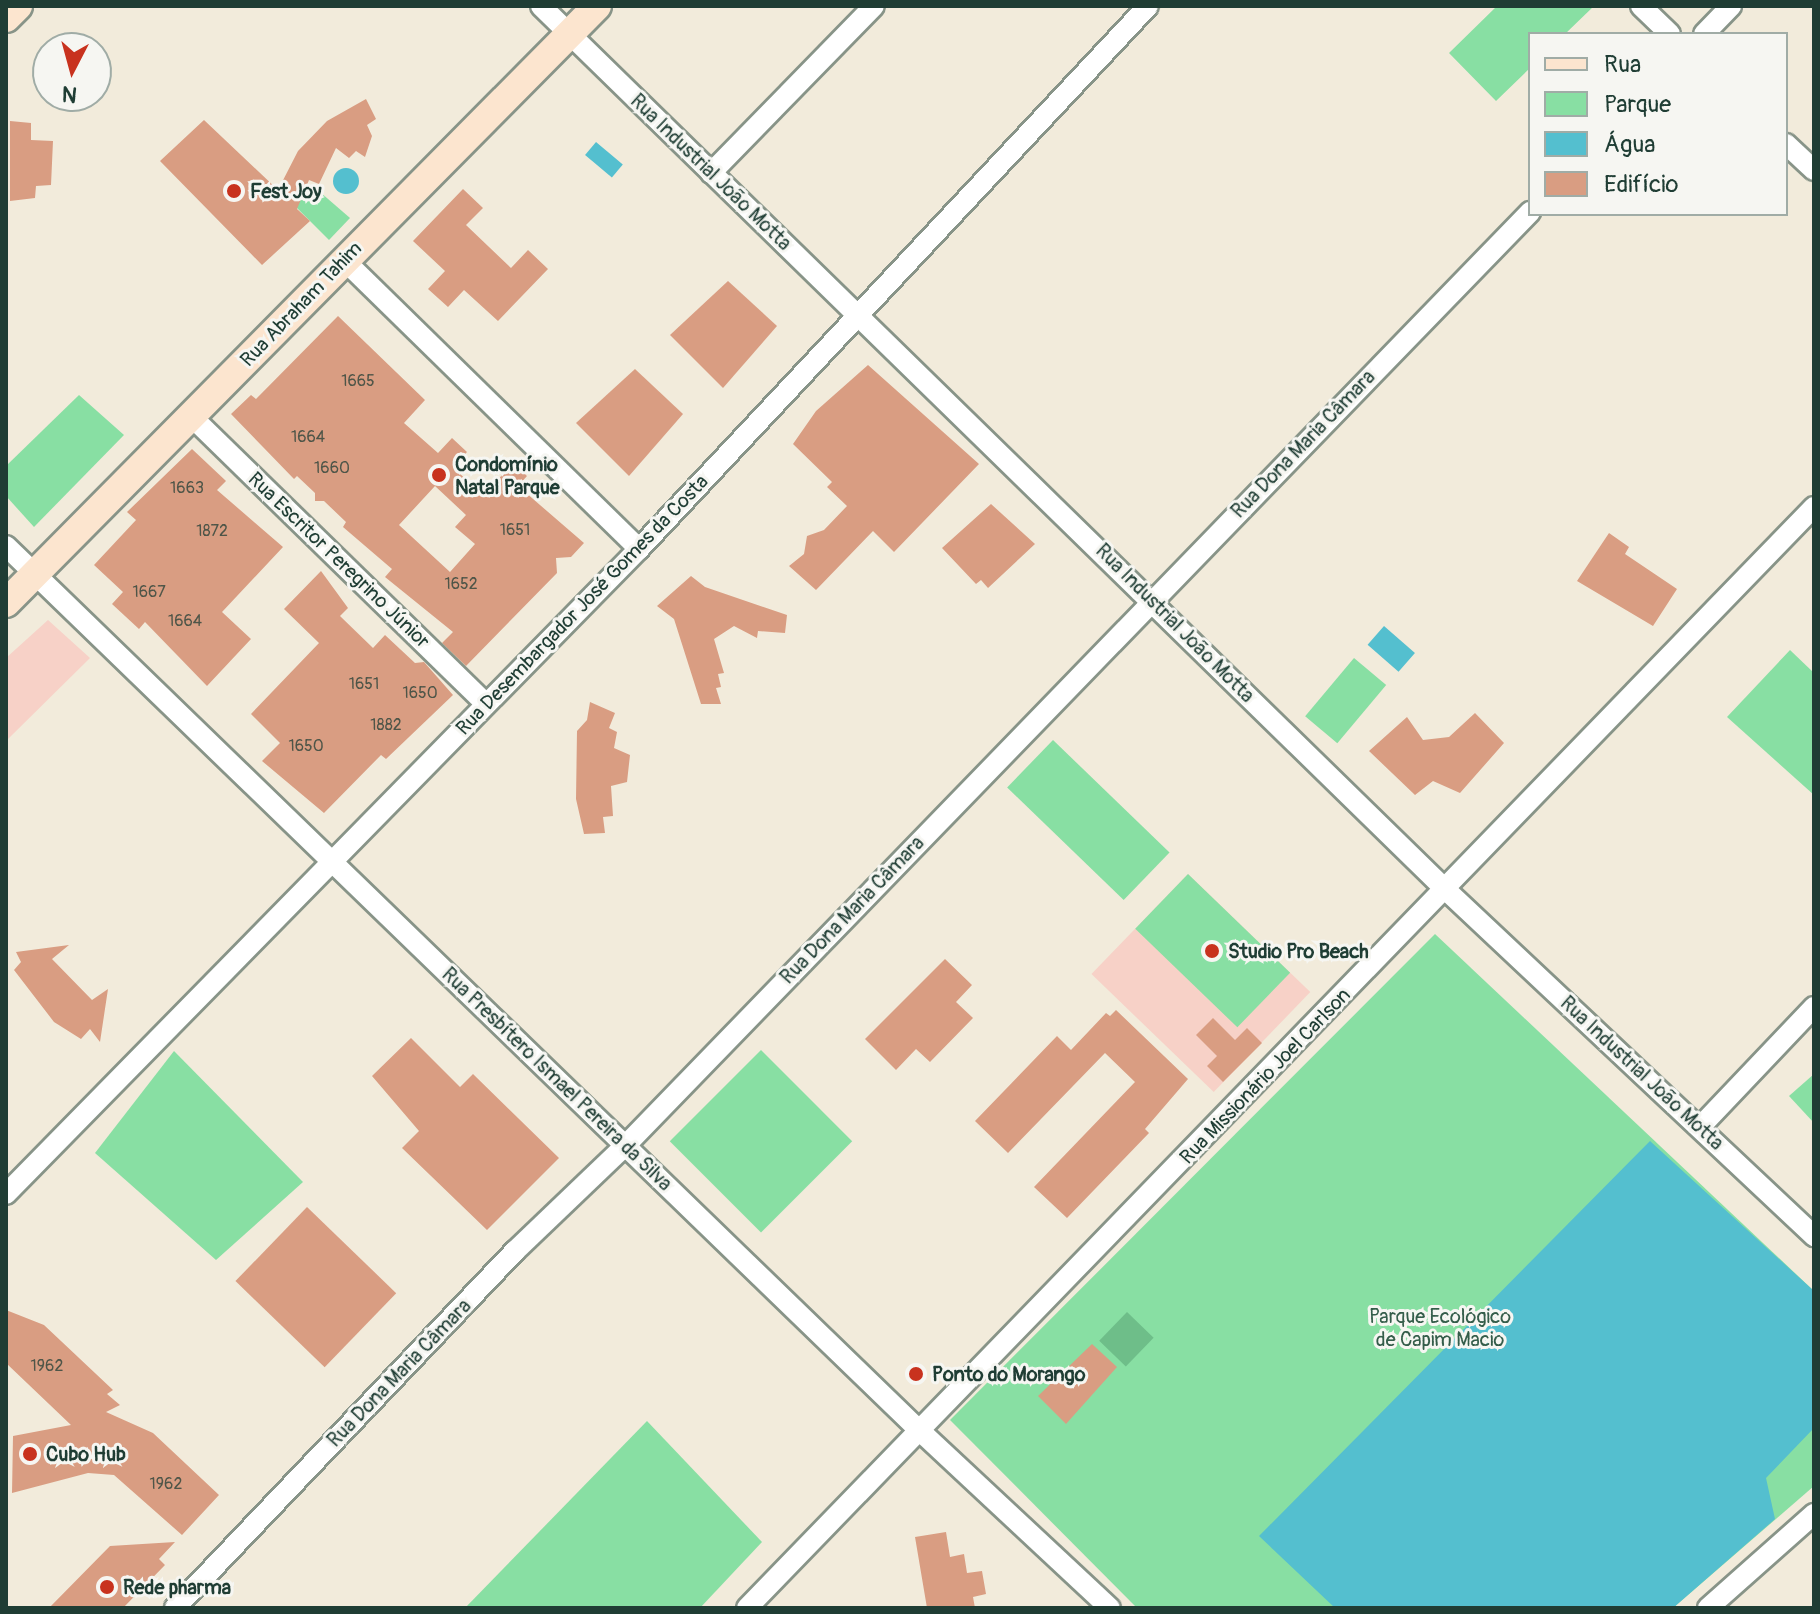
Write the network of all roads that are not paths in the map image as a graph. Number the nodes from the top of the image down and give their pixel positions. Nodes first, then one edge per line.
1 (18, 6) edge
2 (541, 6) edge
3 (597, 6) edge
4 (874, 6) edge
5 (1148, 6) edge
6 (1641, 6) edge
7 (1731, 6) edge
8 (6, 18) edge
9 (1668, 32) edge
10 (1706, 32) edge
11 (571, 34) junction
12 (1788, 146) edge
13 (1814, 170) edge
14 (711, 173) junction
15 (1528, 214) edge
16 (344, 260) junction
17 (857, 312) junction
18 (191, 416) junction
19 (1814, 507) edge
20 (6, 546) edge
21 (639, 549) junction
22 (34, 573) junction
23 (1151, 599) junction
24 (6, 603) edge
25 (486, 704) junction
26 (334, 860) junction
27 (1445, 889) junction
28 (1814, 1007) edge
29 (1701, 1126) junction
30 (625, 1146) junction
31 (6, 1194) edge
32 (1814, 1236) edge
33 (919, 1430) junction
34 (1814, 1514) edge
35 (175, 1608) edge
36 (747, 1608) edge
37 (1110, 1608) edge
38 (1708, 1608) edge

1 - 8 main road
2 - 11 street, Rua Industrial João Motta
3 - 11 main road, Rua Abraham Tahim
4 - 14 street
5 - 17 street, Rua Desembargador José Gomes da Costa
6 - 9 street
7 - 10 street
11 - 14 street, Rua Industrial João Motta
11 - 16 main road, Rua Abraham Tahim
12 - 13 street
14 - 17 street, Rua Industrial João Motta
15 - 23 street, Rua Dona Maria Câmara
16 - 18 main road, Rua Abraham Tahim
16 - 21 street
17 - 21 street, Rua Desembargador José Gomes da Costa
17 - 23 street, Rua Industrial João Motta
18 - 22 main road, Rua Abraham Tahim
18 - 25 street, Rua Escritor Peregrino Júnior
19 - 27 street, Rua Missionário Joel Carlson
20 - 22 street, Rua Presbítero Ismael Pereira da Silva
21 - 25 street, Rua Desembargador José Gomes da Costa
22 - 24 main road, Rua Abraham Tahim
22 - 26 street, Rua Presbítero Ismael Pereira da Silva
23 - 27 street, Rua Industrial João Motta
23 - 30 street, Rua Dona Maria Câmara
25 - 26 street, Rua Desembargador José Gomes da Costa
26 - 30 street, Rua Presbítero Ismael Pereira da Silva
26 - 31 street, Rua Desembargador José Gomes da Costa
27 - 29 street, Rua Industrial João Motta
27 - 33 street, Rua Missionário Joel Carlson
28 - 29 street
29 - 32 street, Rua Industrial João Motta
30 - 33 street, Rua Presbítero Ismael Pereira da Silva
30 - 35 street, Rua Dona Maria Câmara
33 - 36 street, Rua Missionário Joel Carlson
33 - 37 street, Rua Presbítero Ismael Pereira da Silva
34 - 38 street

